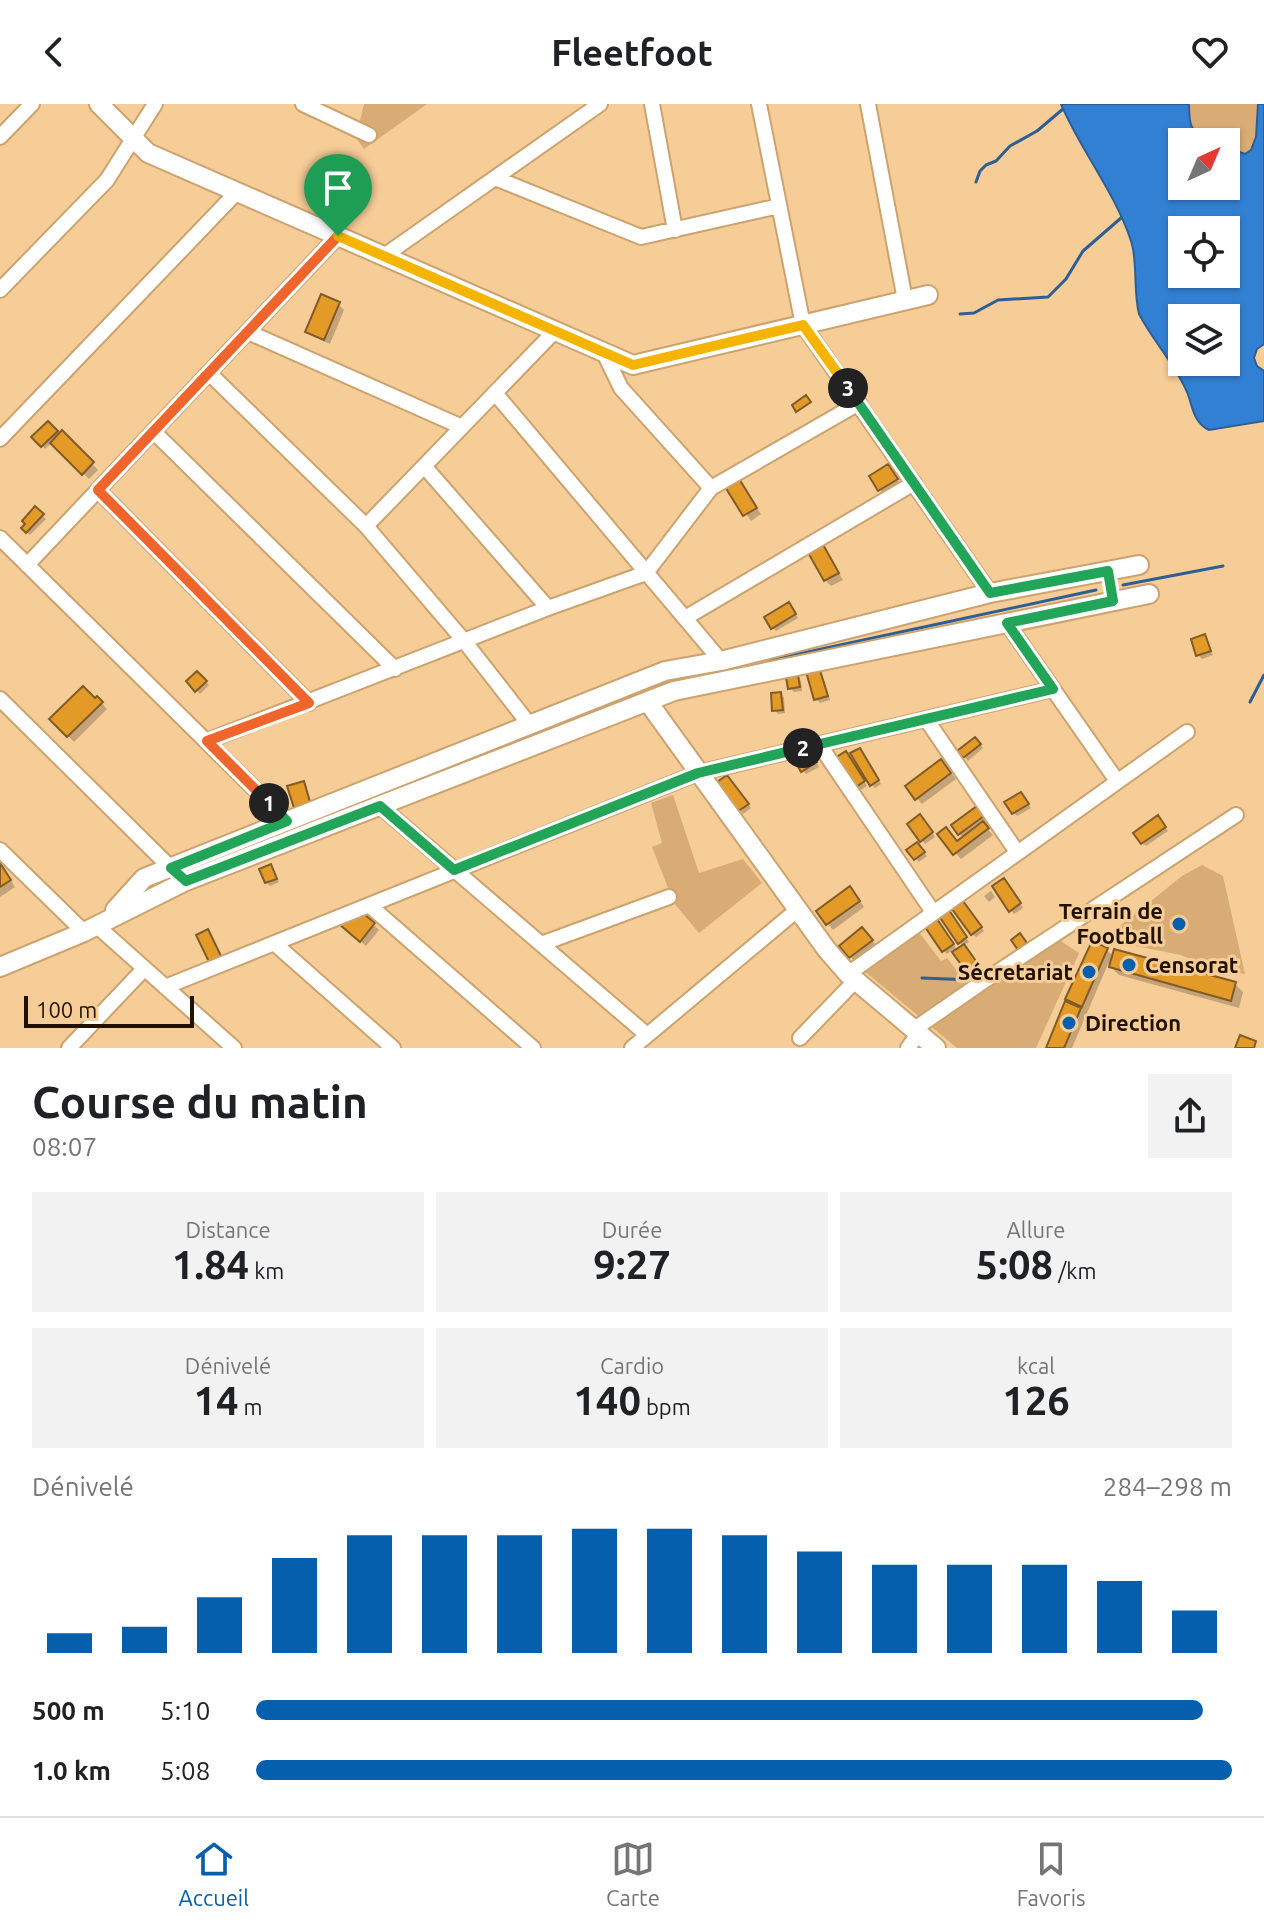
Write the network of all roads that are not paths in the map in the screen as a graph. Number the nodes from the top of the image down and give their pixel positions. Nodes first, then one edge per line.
1 (32, 104) edge
2 (99, 104) edge
3 (155, 104) edge
4 (303, 104) edge
5 (600, 104) edge
6 (652, 104) edge
7 (759, 104) edge
8 (868, 104) edge
9 (369, 135) dead end
10 (0, 137) edge
11 (135, 139) junction
12 (495, 178) junction
13 (237, 192) junction
14 (779, 206) junction
15 (675, 230) junction
16 (338, 236) junction
17 (384, 256) junction
18 (0, 290) edge
19 (928, 295) dead end
20 (905, 300) junction
21 (803, 325) junction
22 (248, 332) junction
23 (554, 332) junction
24 (604, 353) junction
25 (209, 373) junction
26 (495, 393) junction
27 (859, 403) junction
28 (462, 427) junction
29 (154, 432) junction
30 (0, 439) edge
31 (424, 466) junction
32 (914, 483) junction
33 (711, 488) junction
34 (98, 490) junction
35 (366, 526) junction
36 (0, 538) edge
37 (27, 565) junction
38 (1139, 565) dead end
39 (1108, 571) junction
40 (646, 573) junction
41 (990, 593) junction
42 (1149, 594) dead end
43 (1113, 601) junction
44 (548, 608) junction
45 (685, 618) junction
46 (1007, 623) junction
47 (465, 642) junction
48 (721, 661) junction
49 (395, 669) junction
50 (1053, 689) junction
51 (648, 702) junction
52 (2, 703) edge
53 (309, 703) junction
54 (926, 719) junction
55 (529, 724) junction
56 (1187, 732) dead end
57 (207, 741) junction
58 (819, 744) junction
59 (698, 773) junction
60 (1117, 781) junction
61 (380, 806) junction
62 (1236, 815) dead end
63 (287, 821) junction
64 (0, 850) edge
65 (1017, 852) junction
66 (171, 868) junction
67 (454, 870) junction
68 (186, 881) junction
69 (669, 897) dead end
70 (369, 905) junction
71 (797, 910) junction
72 (933, 912) junction
73 (95, 927) junction
74 (274, 943) junction
75 (541, 944) junction
76 (0, 967) edge
77 (144, 969) junction
78 (852, 977) junction
79 (165, 987) junction
80 (646, 1034) junction
81 (913, 1037) edge
82 (800, 1038) dead end
83 (69, 1048) edge
84 (234, 1048) edge
85 (393, 1048) edge
86 (533, 1048) edge
87 (632, 1048) edge
88 (936, 1048) edge

1 - 10 street
2 - 11 street
3 - 11 street
4 - 9 street
5 - 12 street
6 - 15 street
7 - 14 street
8 - 20 street
11 - 13 street
11 - 18 street
12 - 15 street
12 - 17 street
13 - 16 street
13 - 30 street
14 - 15 street
14 - 21 street
16 - 17 street
16 - 22 street
17 - 23 street
19 - 20 street
20 - 21 street
21 - 24 street
21 - 27 street
22 - 25 street
22 - 28 street
23 - 24 street
23 - 26 street
24 - 33 street
25 - 29 street
25 - 35 street
26 - 28 street
26 - 40 street
27 - 32 street
27 - 33 street
28 - 31 street
29 - 34 street
29 - 49 street
31 - 35 street
31 - 44 street
32 - 41 street
32 - 45 street
33 - 40 street
34 - 37 street
34 - 53 street
35 - 47 street
36 - 37 street
37 - 57 street
38 - 39 street
39 - 41 street
39 - 43 street
40 - 44 street
40 - 45 street
41 - 48 street
42 - 43 street
43 - 46 street
44 - 47 street
45 - 48 street
46 - 50 street
46 - 51 street
47 - 49 street
47 - 55 street
48 - 55 street
49 - 53 street
50 - 54 street
50 - 60 street
51 - 59 street
51 - 61 street
52 - 66 street
53 - 57 street
54 - 58 street
54 - 65 street
55 - 63 street
56 - 60 street
57 - 63 street
58 - 59 street
58 - 72 street
59 - 67 street
59 - 71 street
60 - 65 street
61 - 67 street
61 - 68 street
62 - 81 street
63 - 66 street
64 - 73 street
65 - 72 street
66 - 68 street
66 - 73 street
67 - 70 street
67 - 75 street
68 - 73 street
69 - 75 street
70 - 74 street
70 - 86 street
71 - 78 street
71 - 80 street
72 - 78 street
73 - 76 street
73 - 77 street
74 - 79 street
74 - 85 street
75 - 80 street
77 - 79 street
77 - 83 street
78 - 81 street
78 - 82 street
79 - 84 street
80 - 87 street
81 - 88 street

